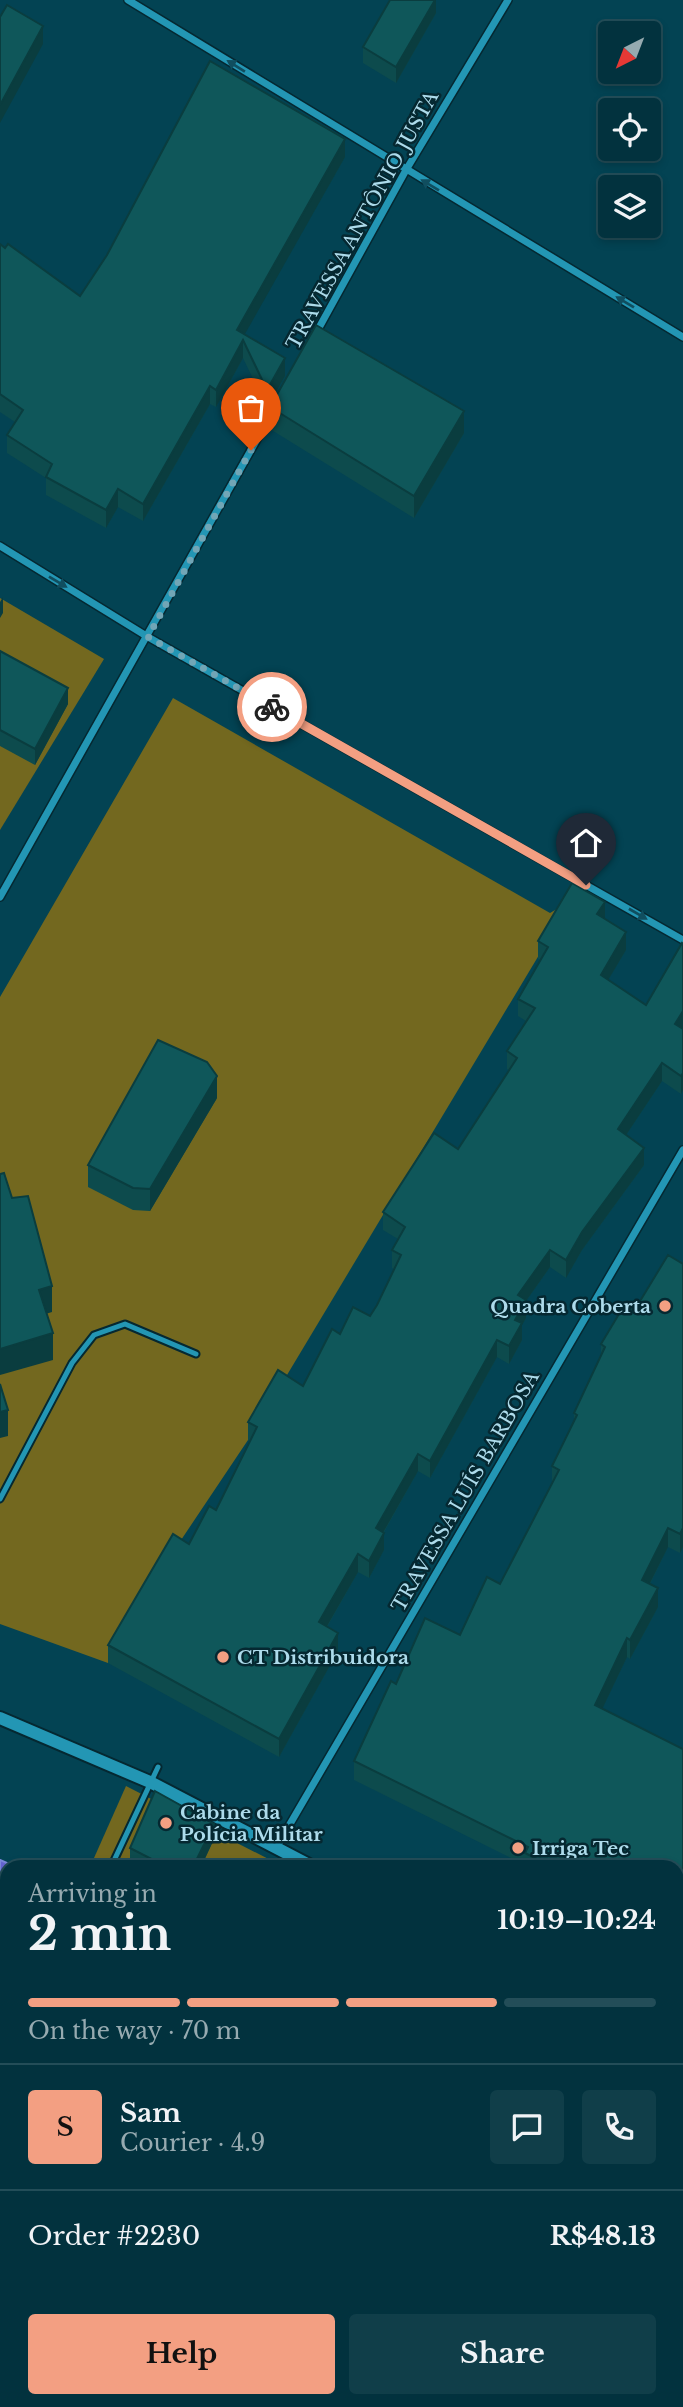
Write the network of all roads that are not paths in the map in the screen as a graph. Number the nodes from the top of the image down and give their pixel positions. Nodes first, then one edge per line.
1 (128, 0) edge
2 (508, 0) edge
3 (406, 170) junction
4 (683, 337) edge
5 (313, 338) edge
6 (280, 398) edge
7 (0, 546) edge
8 (148, 637) junction
9 (0, 897) edge
10 (683, 940) edge
11 (683, 1150) edge
12 (196, 1354) dead end
13 (0, 1499) edge
14 (0, 1718) edge
15 (158, 1767) dead end
16 (150, 1782) junction
17 (276, 1848) junction
18 (114, 1860) edge
19 (299, 1860) edge

3 -> 1 street
2 - 3 street, TRAVESSA ANTÔNIO JUSTA
4 -> 3 street
3 - 5 street, TRAVESSA ANTÔNIO JUSTA
6 - 8 street
7 -> 8 street
8 - 9 street
8 -> 10 street
11 - 17 street, TRAVESSA LUÍS BARBOSA
12 - 13 lane
14 - 16 street
15 - 16 lane
16 - 17 street
16 - 18 lane
17 - 19 street

